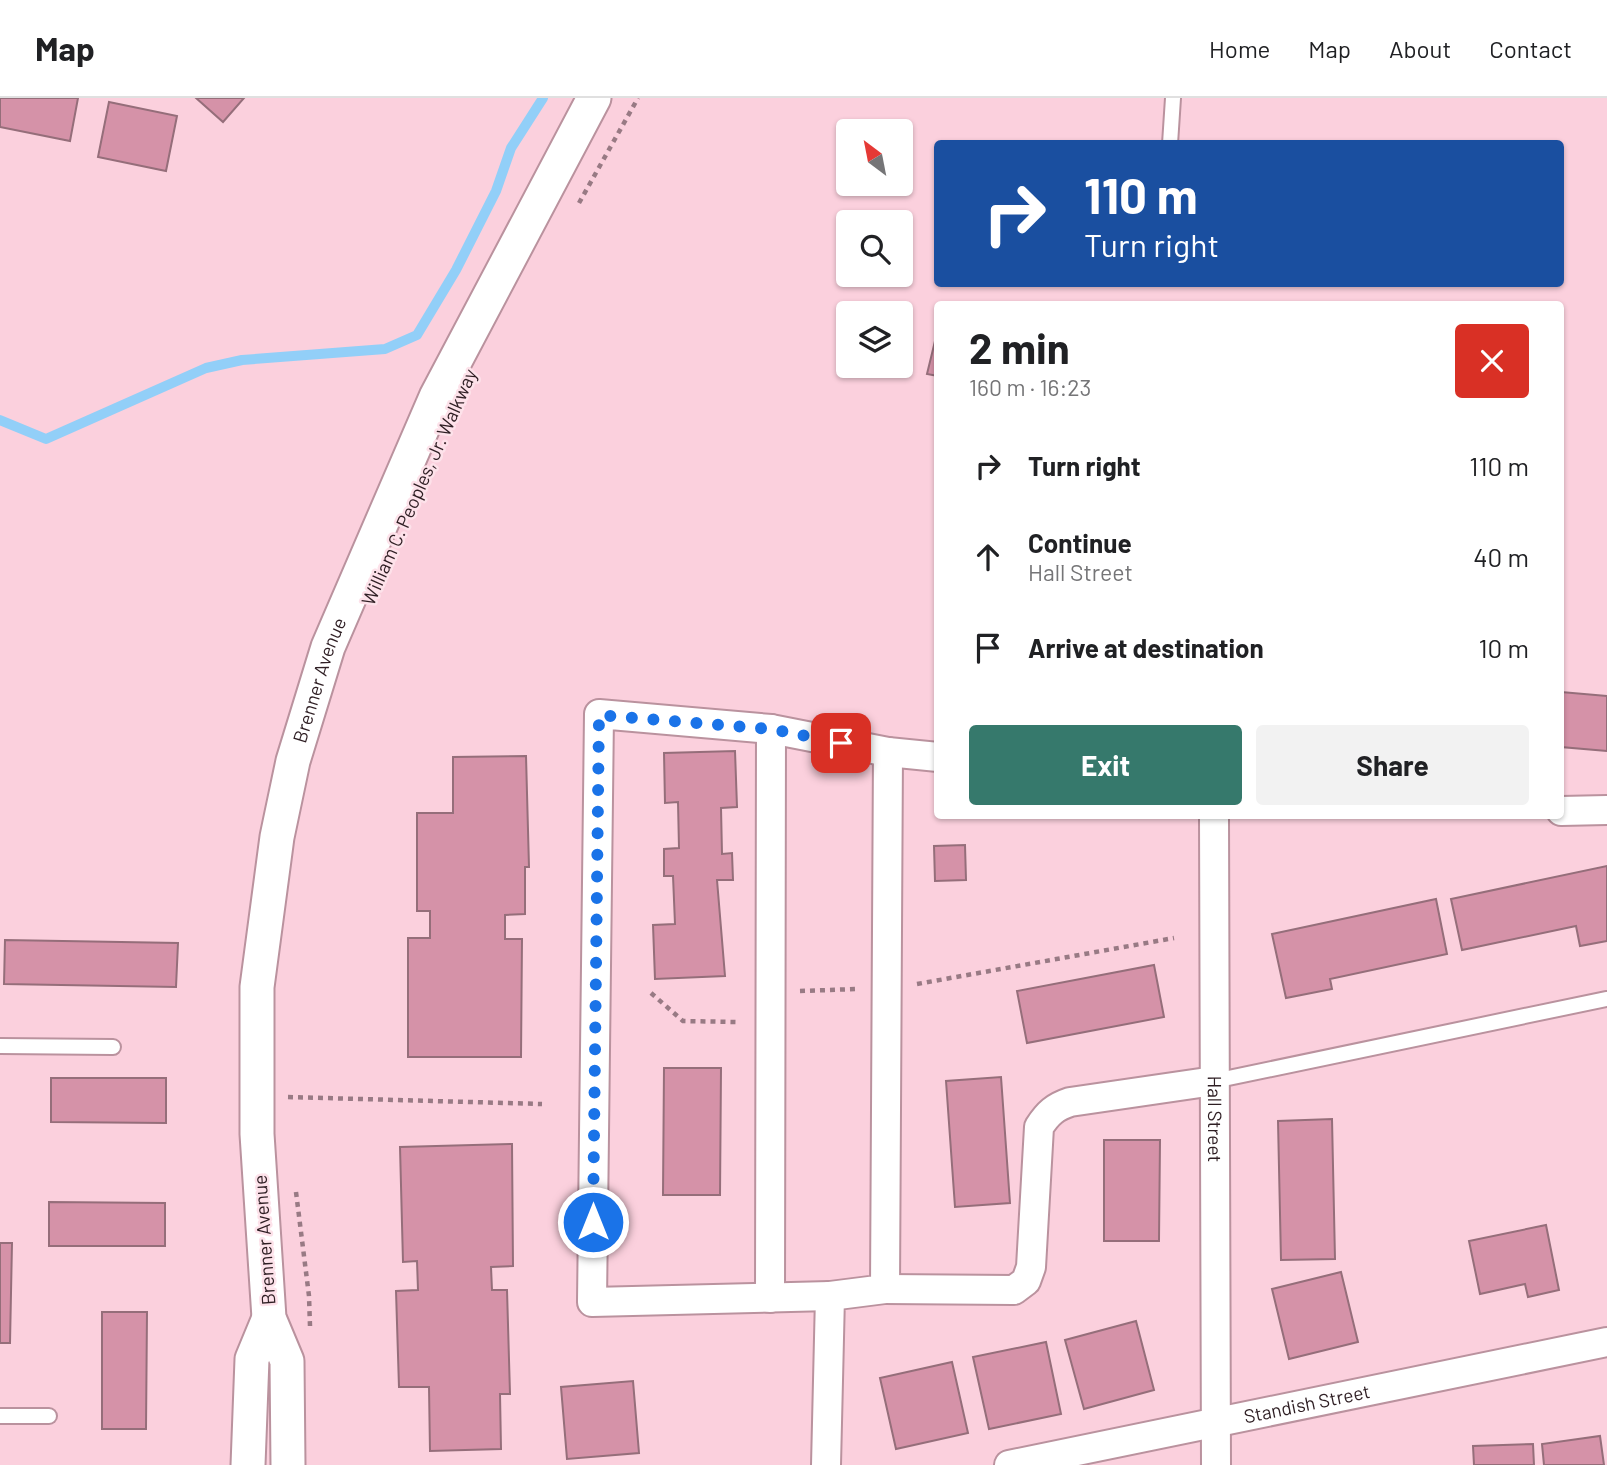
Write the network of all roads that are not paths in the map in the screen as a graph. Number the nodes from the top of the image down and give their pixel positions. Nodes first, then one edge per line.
1 (594, 98) edge
2 (1173, 98) edge
3 (1170, 140) edge
4 (771, 729) junction
5 (888, 752) junction
6 (934, 757) edge
7 (1607, 810) edge
8 (1564, 811) edge
9 (1214, 819) edge
10 (1606, 999) edge
11 (0, 1046) edge
12 (113, 1047) dead end
13 (1214, 1081) junction
14 (885, 1289) junction
15 (830, 1296) junction
16 (770, 1297) junction
17 (269, 1318) junction
18 (1607, 1342) edge
19 (0, 1416) edge
20 (49, 1416) dead end
21 (1214, 1424) junction
22 (248, 1465) edge
23 (288, 1465) edge
24 (826, 1465) edge
25 (1009, 1465) edge
26 (1216, 1465) edge

1 - 17 street, Brenner Avenue
2 - 3 lane
4 - 5 street
4 - 16 street
4 - 16 street
5 - 6 street
5 - 14 street
7 - 8 street
9 - 13 street, Hall Street
10 - 13 lane
11 - 12 lane
13 - 14 street
13 - 21 street, Hall Street
14 - 15 street
15 - 16 street
15 - 24 street
17 - 22 street, Brenner Avenue
17 - 23 street, Brenner Avenue
18 - 21 street, Standish Street
19 - 20 lane
21 - 25 street, Standish Street
21 - 26 street, Hall Street

